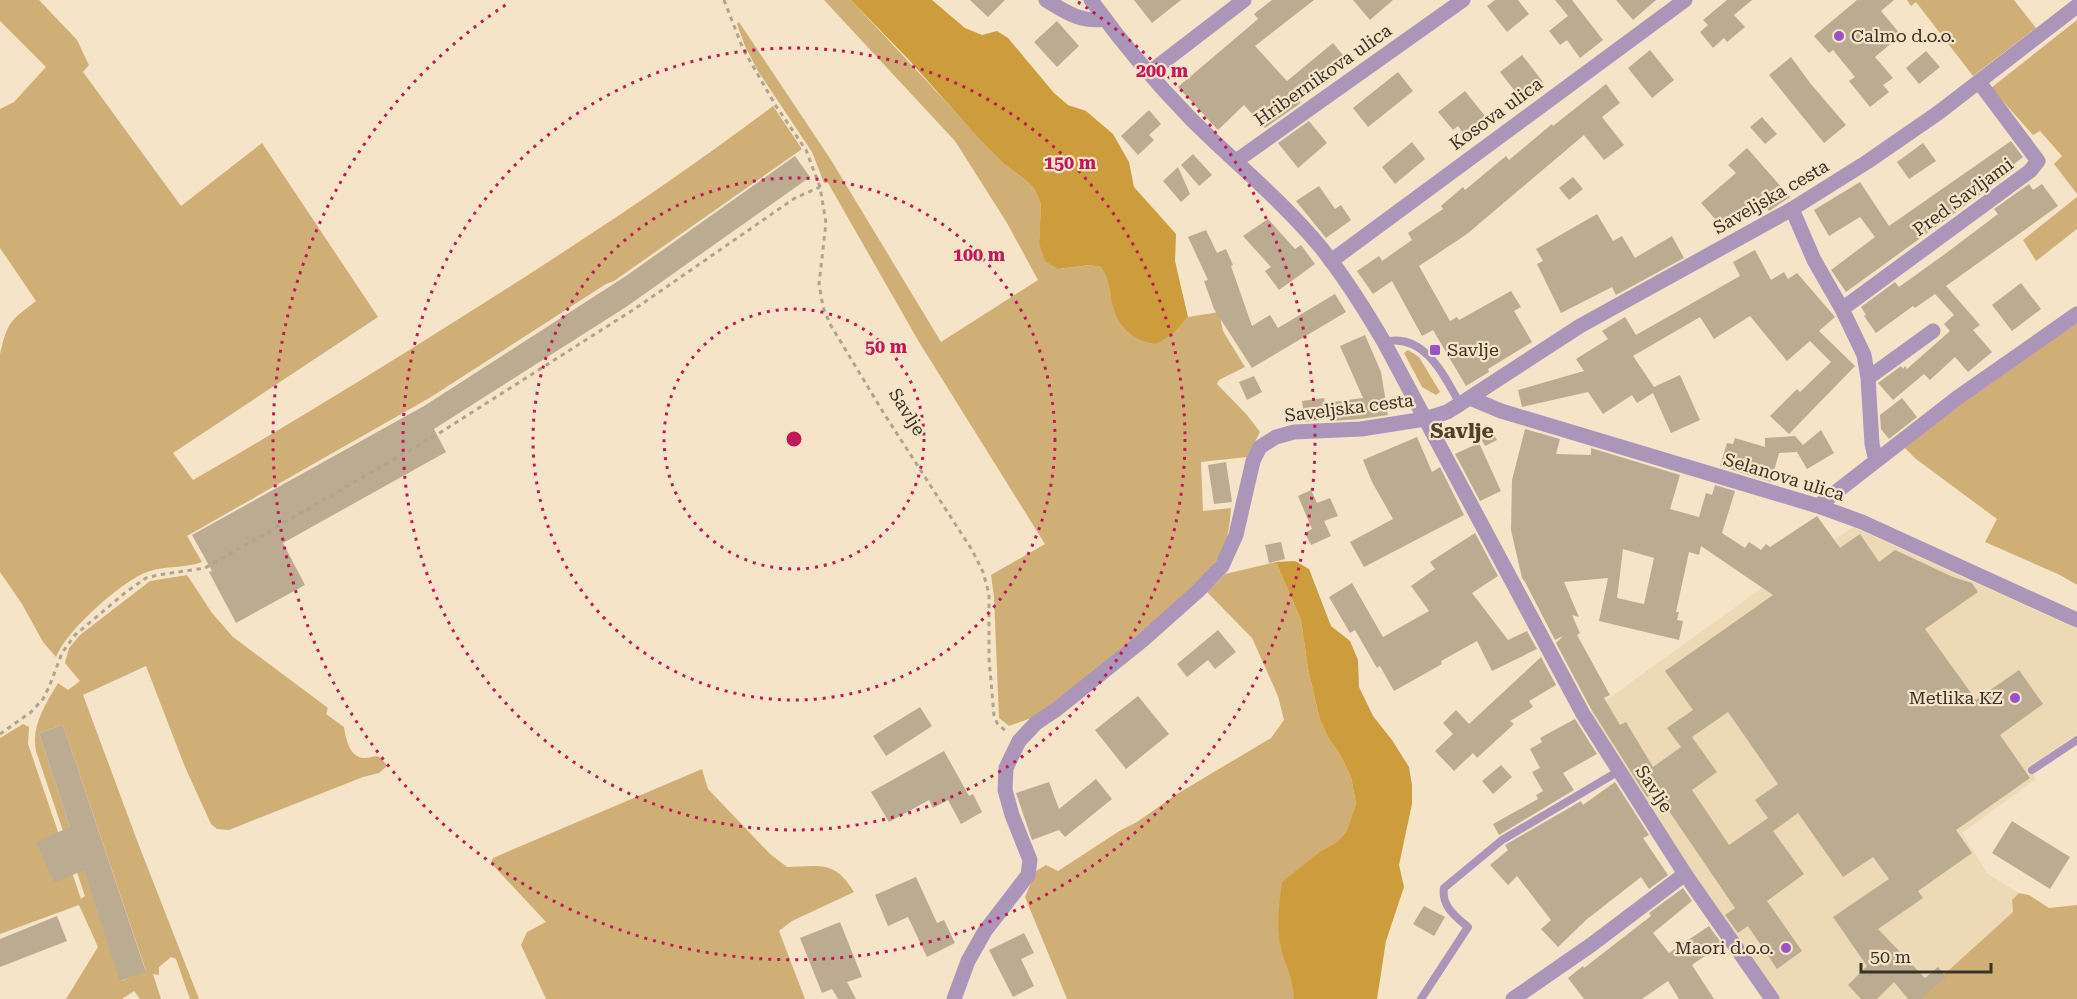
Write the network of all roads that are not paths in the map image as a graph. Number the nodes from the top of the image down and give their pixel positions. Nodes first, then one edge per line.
1 (1046, 0) edge
2 (1091, 0) edge
3 (1244, 0) edge
4 (1463, 0) edge
5 (1685, 0) edge
6 (2077, 6) edge
7 (1105, 19) junction
8 (1149, 73) junction
9 (1979, 82) junction
10 (1236, 161) junction
11 (1792, 209) junction
12 (1331, 261) junction
13 (1842, 309) junction
14 (2077, 314) edge
15 (1933, 331) dead end
16 (1384, 342) junction
17 (1868, 378) junction
18 (1465, 401) junction
19 (1425, 419) junction
20 (1875, 461) junction
21 (1818, 506) junction
22 (2077, 620) edge
23 (2077, 740) edge
24 (2032, 770) dead end
25 (1619, 771) junction
26 (1685, 874) junction
27 (954, 999) edge
28 (1421, 999) edge
29 (1513, 999) edge
30 (1772, 999) edge

1 - 7 street
2 - 7 street, Savlje
3 - 8 street
4 - 10 street, Hribernikova ulica
5 - 12 street, Kosova ulica
6 - 9 street, Saveljska cesta
7 - 8 street, Savlje
8 - 10 street, Savlje
9 - 11 street, Saveljska cesta
9 - 13 street, Pred Savljami
10 - 12 street, Savlje
11 - 13 street
11 - 18 street, Saveljska cesta
12 - 16 street, Savlje
13 - 17 street
14 - 20 street
15 - 17 street
16 - 18 lane
16 - 19 street, Savlje
17 - 20 street
18 - 19 street, Saveljska cesta
18 - 21 street, Selanova ulica
19 - 25 street, Savlje
19 - 27 street, Saveljska cesta
20 - 21 street
21 - 22 street, Selanova ulica
23 - 24 lane
25 - 26 street, Savlje
25 - 28 lane
26 - 29 street
26 - 30 street, Savlje

